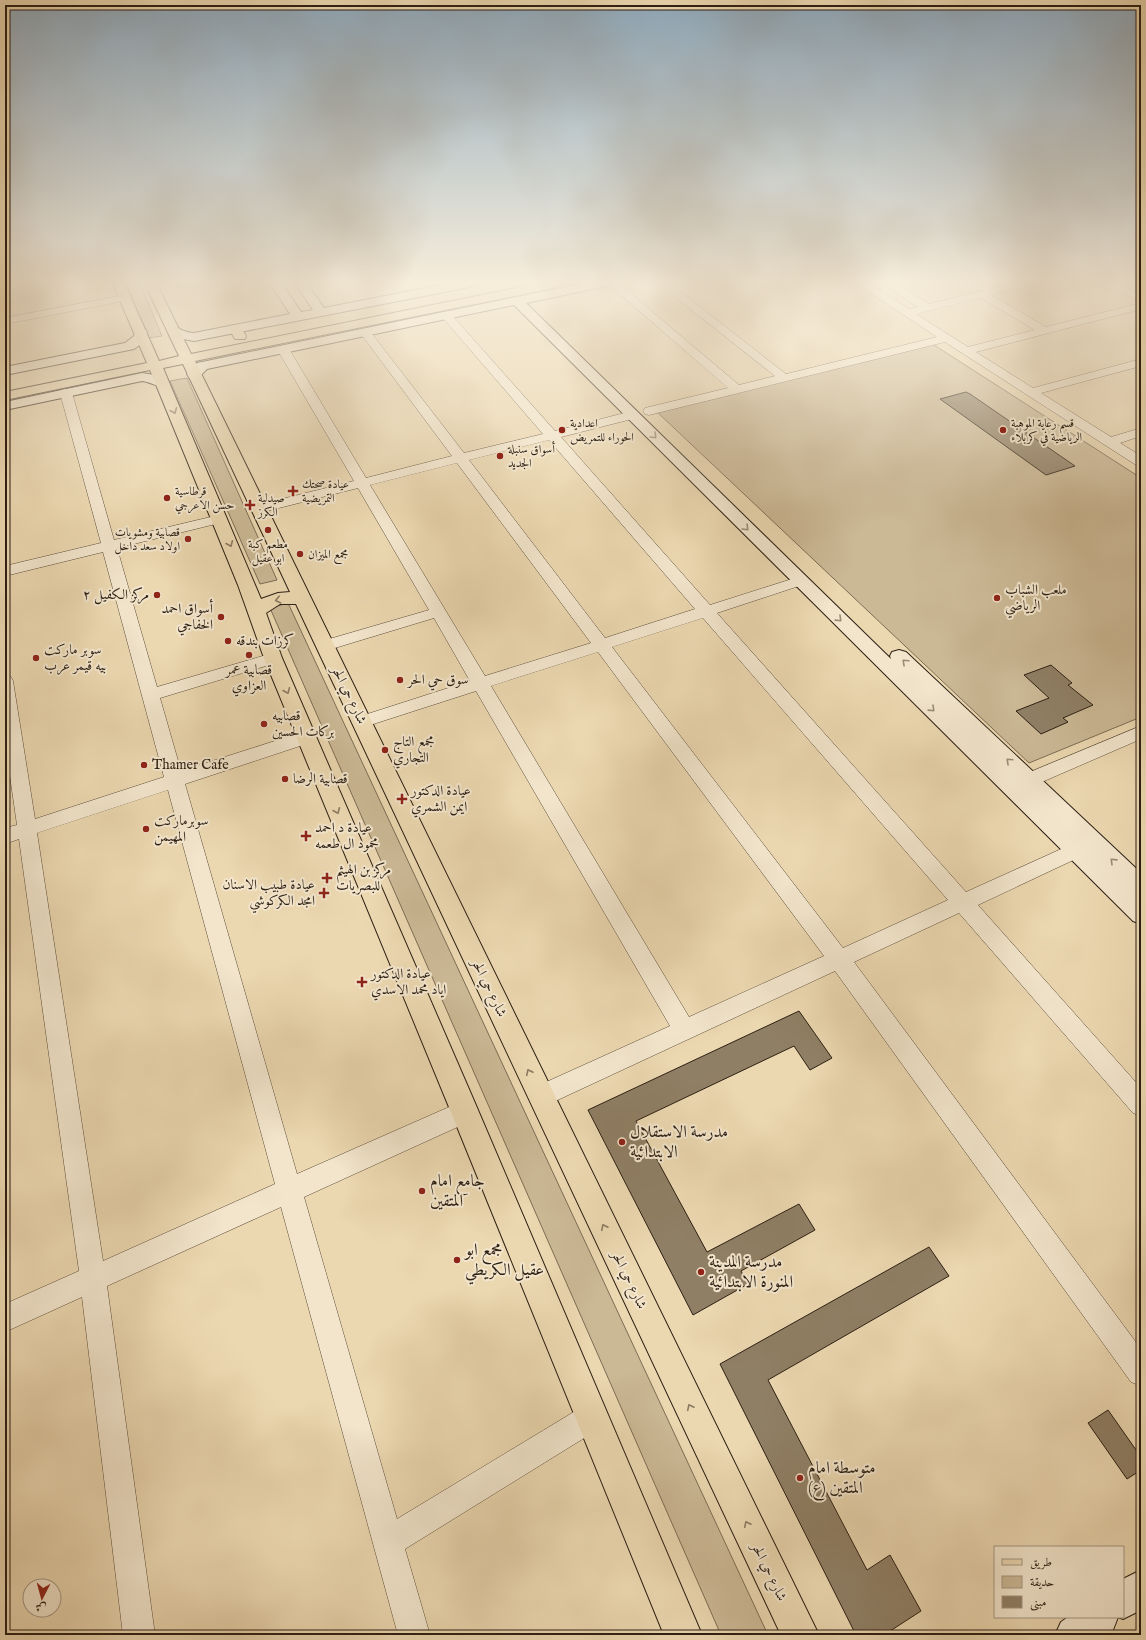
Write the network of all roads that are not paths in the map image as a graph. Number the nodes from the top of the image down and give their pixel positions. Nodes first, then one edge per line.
1 (67, 359) edge
2 (152, 359) edge
3 (170, 359) edge
4 (187, 359) edge
5 (187, 359) edge
6 (226, 359) edge
7 (289, 359) edge
8 (385, 359) edge
9 (484, 359) edge
10 (584, 359) edge
11 (700, 359) edge
12 (759, 359) edge
13 (860, 359) edge
14 (978, 359) edge
15 (1141, 362) edge
16 (156, 368) junction
17 (5, 371) edge
18 (783, 377) junction
19 (5, 382) edge
20 (736, 389) junction
21 (1031, 392) junction
22 (66, 393) junction
23 (5, 396) edge
24 (5, 406) edge
25 (640, 413) junction
26 (1141, 432) edge
27 (552, 435) junction
28 (1109, 442) junction
29 (460, 458) junction
30 (1141, 462) edge
31 (362, 482) junction
32 (259, 509) junction
33 (219, 518) junction
34 (109, 546) junction
35 (5, 572) edge
36 (291, 574) junction
37 (800, 581) junction
38 (247, 585) junction
39 (303, 600) junction
40 (257, 611) junction
41 (707, 611) junction
42 (438, 612) junction
43 (601, 645) junction
44 (325, 646) junction
45 (273, 658) junction
46 (5, 681) edge
47 (481, 684) junction
48 (921, 688) junction
49 (151, 695) junction
50 (361, 722) junction
51 (1141, 732) edge
52 (306, 737) junction
53 (174, 780) junction
54 (1029, 780) junction
55 (27, 829) junction
56 (5, 836) edge
57 (1077, 850) junction
58 (1141, 888) edge
59 (963, 902) junction
60 (1141, 914) edge
61 (839, 959) junction
62 (685, 1030) junction
63 (541, 1096) junction
64 (1141, 1105) edge
65 (465, 1112) junction
66 (290, 1191) junction
67 (93, 1279) junction
68 (5, 1318) edge
69 (1141, 1372) edge
70 (592, 1417) junction
71 (388, 1542) junction
72 (1141, 1588) edge
73 (1124, 1600) edge
74 (1099, 1618) edge
75 (139, 1635) edge
76 (414, 1635) edge
77 (683, 1635) edge
78 (800, 1635) edge
79 (1074, 1635) edge

1 - 17 street
2 - 16 main road
3 - 16 main road
4 - 6 street
5 - 32 main road, شارع حي الحر
7 - 31 street
8 - 29 street
9 - 27 street
10 - 25 street
11 - 20 street
12 - 18 street
13 - 18 street
14 - 21 street
15 - 21 street
16 - 19 main road
16 - 22 street
16 - 23 main road
16 -> 33 main road
18 - 20 street
20 - 25 street
21 - 28 street
22 - 24 street
22 - 34 street
25 - 27 street
25 -> 37 street
48 -> 25 street
26 - 28 street
27 - 29 street
27 - 41 street
28 - 30 street
29 - 31 street
29 - 43 street
31 - 32 street
31 - 42 street
32 - 36 main road, شارع حي الحر
33 - 34 street
33 -> 38 main road
34 - 35 street
34 - 49 street
36 - 38 main road
36 - 39 main road, شارع حي الحر
37 - 41 street
37 -> 48 street
38 - 40 main road
39 -> 40 main road
39 - 44 main road, شارع حي الحر
40 - 45 main road
41 - 43 street
41 - 59 street
42 - 44 street
42 - 47 street
43 - 47 street
43 - 61 street
44 - 50 main road, شارع حي الحر
45 - 49 street
45 -> 52 main road
46 - 55 street
47 - 50 street
47 - 62 street
54 -> 48 street
48 -> 57 street
49 - 53 street
63 -> 50 main road, شارع حي الحر
51 - 54 street
52 - 53 street
52 -> 65 main road
53 - 55 street
53 - 66 street
58 -> 54 street
55 - 56 street
55 - 67 street
57 - 59 street
57 - 60 street
59 - 61 street
59 - 64 street
61 - 62 street
61 - 69 street
62 - 63 street
78 -> 63 main road, شارع حي الحر
65 - 66 street
65 - 70 main road
66 - 67 street
66 - 71 street
67 - 68 street
67 - 75 street
70 - 71 street
70 - 77 main road
71 - 76 street
72 - 73 street
74 - 79 street

